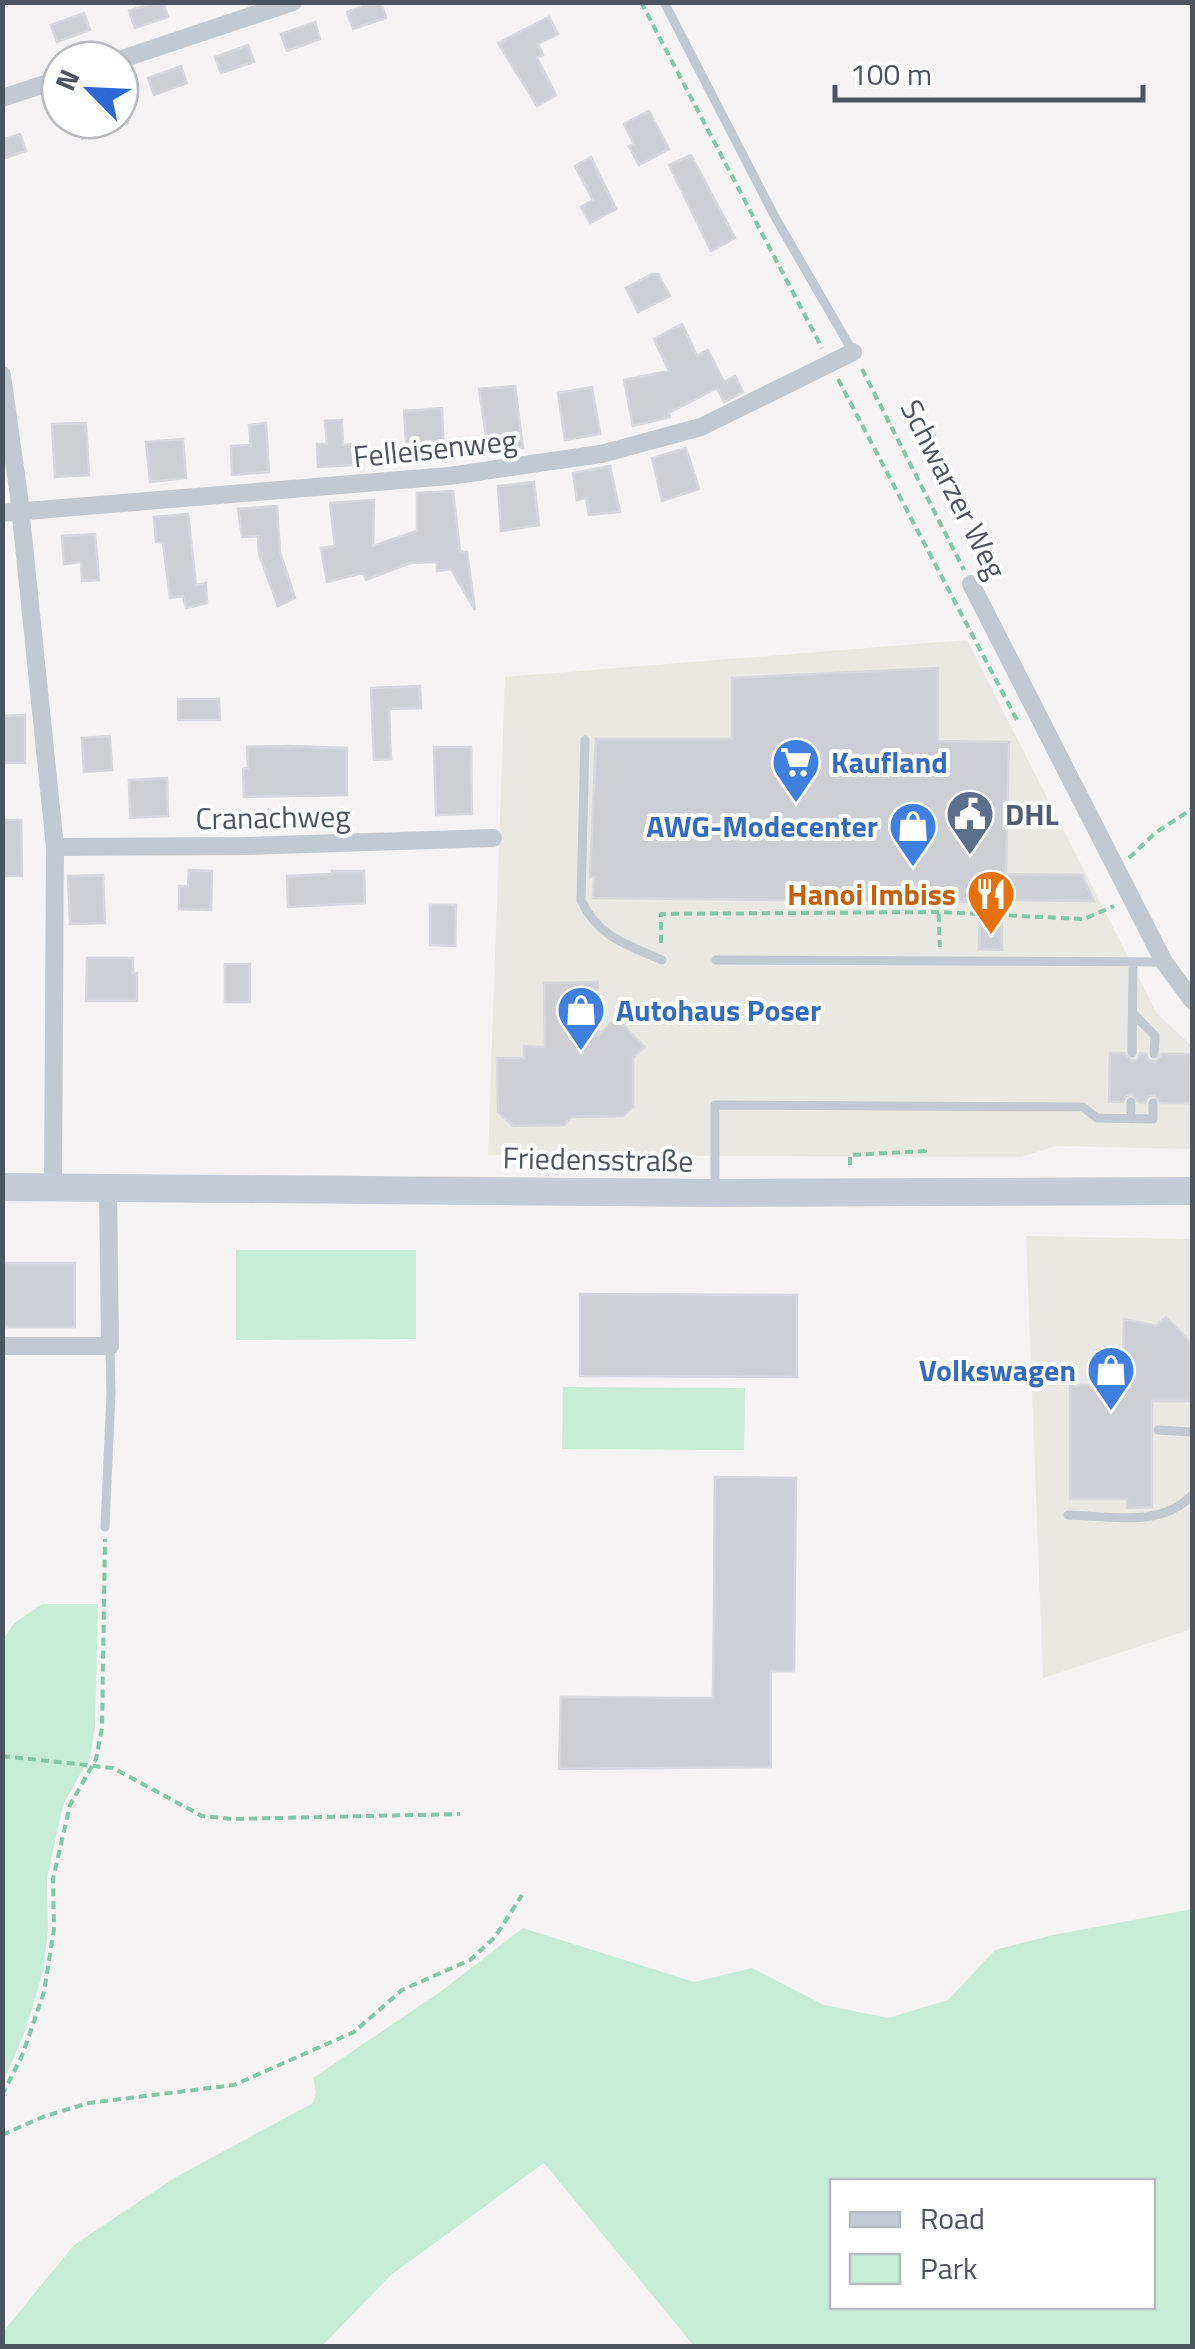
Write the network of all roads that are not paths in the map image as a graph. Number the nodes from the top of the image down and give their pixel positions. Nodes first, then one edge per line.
1 (293, 2) edge
2 (664, 2) edge
3 (140, 53) edge
4 (40, 86) edge
5 (2, 98) edge
6 (853, 352) joint
7 (2, 375) edge
8 (12, 513) edge
9 (971, 584) road end
10 (585, 740) dead end
11 (493, 838) dead end
12 (55, 848) junction
13 (662, 960) road end
14 (716, 960) dead end
15 (1134, 962) junction
16 (1164, 962) junction
17 (1192, 1000) edge
18 (1133, 1013) junction
19 (1132, 1054) dead end
20 (1154, 1054) dead end
21 (1131, 1102) dead end
22 (1153, 1103) dead end
23 (1130, 1119) junction
24 (2, 1187) edge
25 (53, 1187) junction
26 (108, 1188) junction
27 (1192, 1191) edge
28 (715, 1193) junction
29 (2, 1346) edge
30 (110, 1346) junction
31 (1158, 1430) dead end
32 (1192, 1432) edge
33 (1192, 1494) edge
34 (1068, 1515) dead end
35 (106, 1527) road end

1 - 3 street
2 - 6 lane
4 - 5 street
6 - 8 street, Felleisenweg
7 - 8 street
8 - 12 street
9 - 16 street, Schwarzer Weg
10 - 13 lane
11 - 12 street, Cranachweg
12 - 25 street
14 - 15 lane
15 - 16 lane
15 - 18 lane
16 - 17 street, Schwarzer Weg
18 - 19 lane
18 - 20 lane
21 - 23 lane
22 - 23 lane
23 - 28 lane
24 - 25 street, Friedensstraße
25 - 26 street, Friedensstraße
26 - 28 street, Friedensstraße
26 - 30 street
27 - 28 street, Friedensstraße
29 - 30 street
30 - 35 lane
31 - 32 lane
33 - 34 lane

